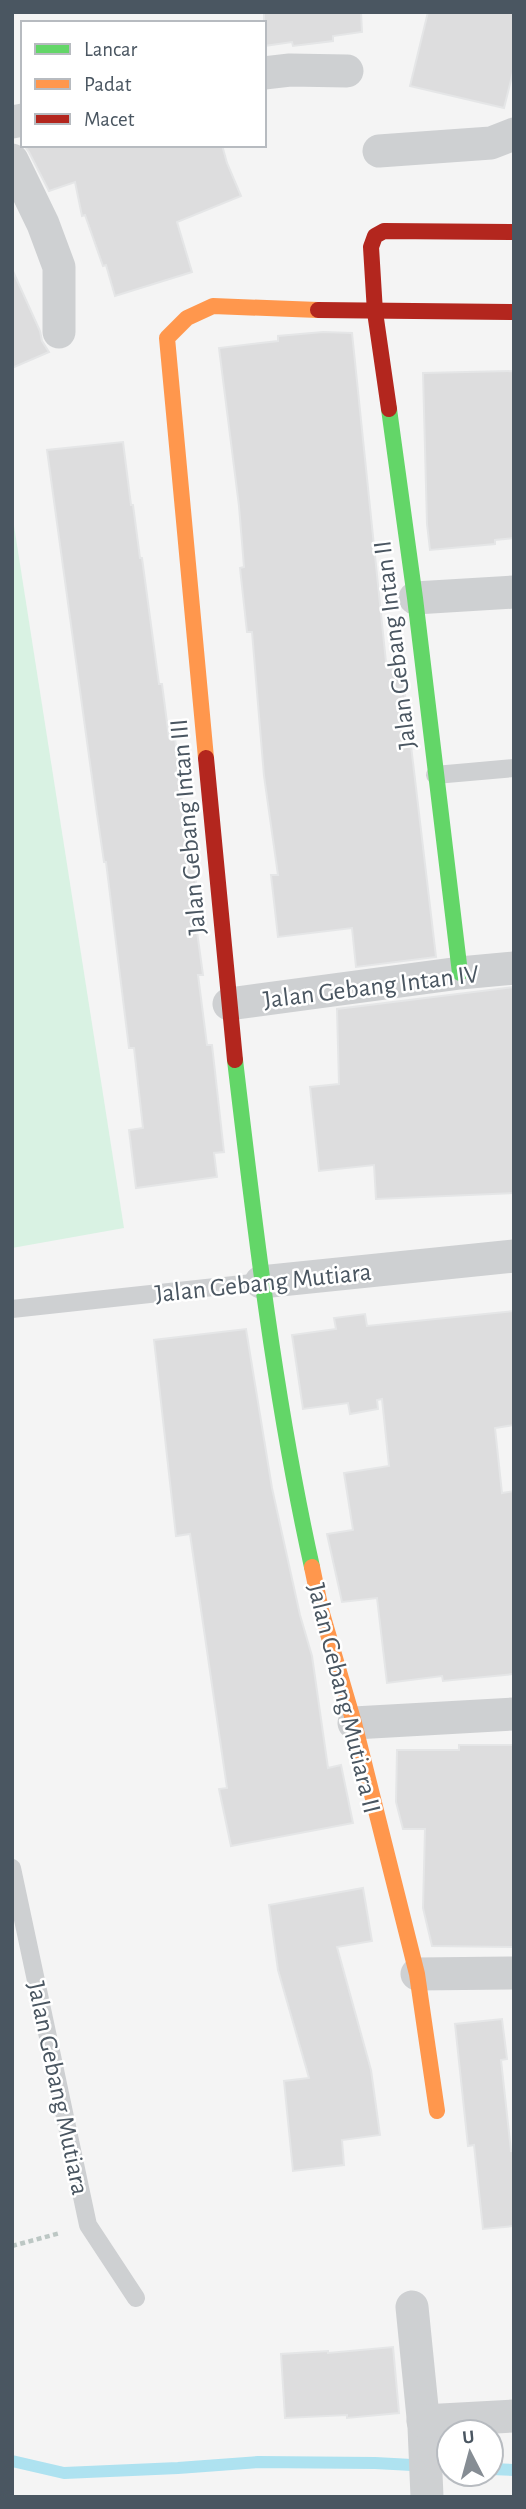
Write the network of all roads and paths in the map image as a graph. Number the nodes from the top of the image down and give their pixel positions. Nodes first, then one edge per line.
1 (347, 71) dead end
2 (266, 73) edge
3 (514, 134) edge
4 (379, 151) dead end
5 (12, 160) edge
6 (514, 232) edge
7 (374, 312) junction
8 (514, 312) edge
9 (59, 332) dead end
10 (514, 592) edge
11 (415, 598) junction
12 (514, 768) edge
13 (435, 775) junction
14 (514, 968) edge
15 (460, 973) junction
16 (229, 1004) junction
17 (514, 1256) edge
18 (261, 1282) junction
19 (12, 1308) edge
20 (514, 1714) edge
21 (354, 1723) junction
22 (12, 1868) edge
23 (514, 1973) edge
24 (417, 1974) junction
25 (437, 2111) dead end
26 (88, 2225) junction
27 (12, 2246) edge
28 (135, 2298) dead end
29 (412, 2307) dead end
30 (514, 2416) edge
31 (423, 2424) junction
32 (427, 2497) edge

1 - 2 street
3 - 4 street
5 - 9 street
6 - 7 street, Jalan Gebang Intan II
7 - 8 street, Jalan Gebang Intan III
7 - 11 street, Jalan Gebang Intan II
7 - 16 street, Jalan Gebang Intan III
10 - 11 street
11 - 13 street, Jalan Gebang Intan II
12 - 13 lane
13 - 15 street, Jalan Gebang Intan II
14 - 15 street, Jalan Gebang Intan IV
15 - 16 street, Jalan Gebang Intan IV
16 - 18 street, Jalan Gebang Intan III
17 - 18 street, Jalan Gebang Mutiara
18 - 19 lane, Jalan Gebang Mutiara
18 - 21 street, Jalan Gebang Mutiara II
20 - 21 street
21 - 24 street, Jalan Gebang Mutiara II
22 - 26 lane, Jalan Gebang Mutiara
23 - 24 street
24 - 25 street, Jalan Gebang Mutiara II
26 - 27 path, Jalan Gebang Mutiara
26 - 28 lane, Jalan Gebang Mutiara
29 - 31 street
30 - 31 street
31 - 32 street

